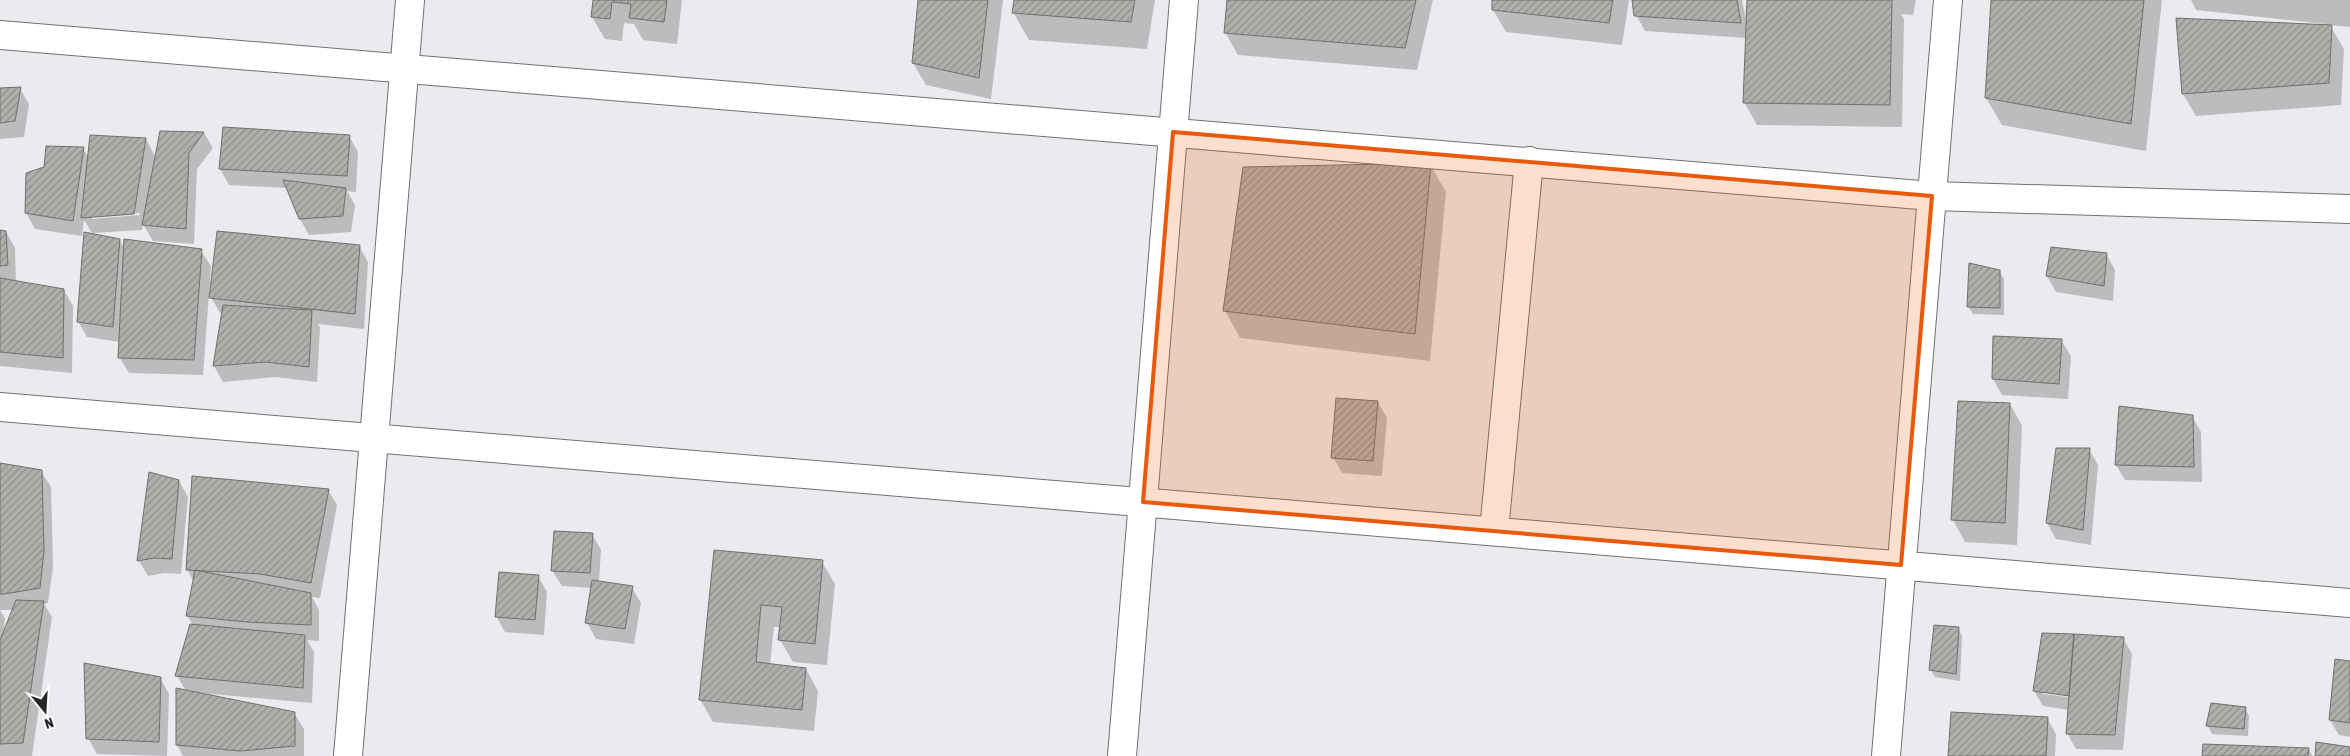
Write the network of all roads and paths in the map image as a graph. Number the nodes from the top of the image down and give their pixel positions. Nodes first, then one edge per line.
1 (410, 0) edge
2 (1184, 0) edge
3 (1948, 0) edge
4 (0, 35) edge
5 (405, 68) junction
6 (1173, 132) junction
7 (1529, 162) junction
8 (1932, 196) junction
9 (2350, 209) edge
10 (0, 407) edge
11 (374, 438) junction
12 (1143, 502) junction
13 (1494, 531) junction
14 (1902, 565) junction
15 (2350, 602) edge
16 (348, 756) edge
17 (1122, 756) edge
18 (1886, 756) edge

1 - 5 street
2 - 6 street
3 - 8 street
4 - 5 street
5 - 6 street
5 - 11 street
6 - 7 street
6 - 12 street
7 - 8 street
7 - 13 street
8 - 9 street
8 - 14 street
10 - 11 street
11 - 12 street
11 - 16 street
12 - 13 street
12 - 17 street
13 - 14 street
14 - 15 street
14 - 18 street

